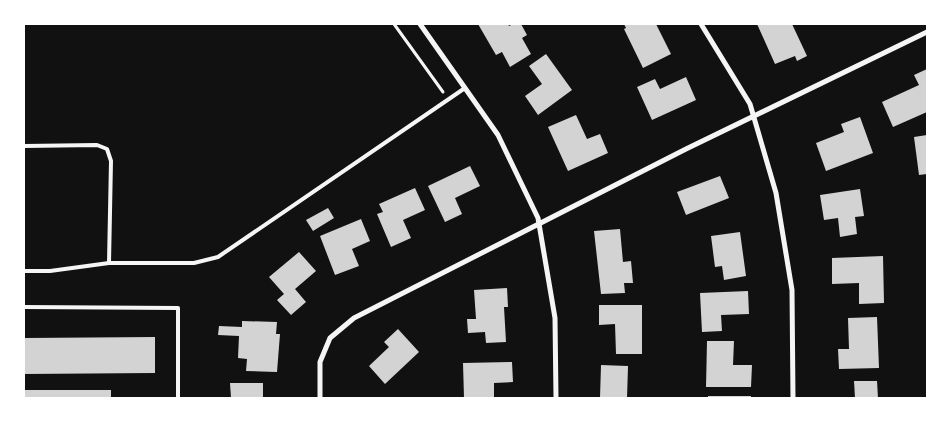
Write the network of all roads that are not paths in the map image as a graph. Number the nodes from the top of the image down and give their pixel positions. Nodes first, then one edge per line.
1 (420, 24) edge
2 (700, 24) edge
3 (927, 32) edge
4 (465, 88) junction
5 (753, 116) junction
6 (24, 146) edge
7 (539, 223) junction
8 (109, 263) junction
9 (24, 271) edge
10 (24, 308) edge
11 (178, 398) edge
12 (320, 398) edge
13 (556, 398) edge
14 (793, 398) edge

1 - 4 street
2 - 5 street
3 - 5 street
4 - 7 street
4 - 8 lane
5 - 7 street
5 - 14 street
6 - 8 lane
7 - 12 street
7 - 13 street
8 - 9 lane
10 - 11 lane

